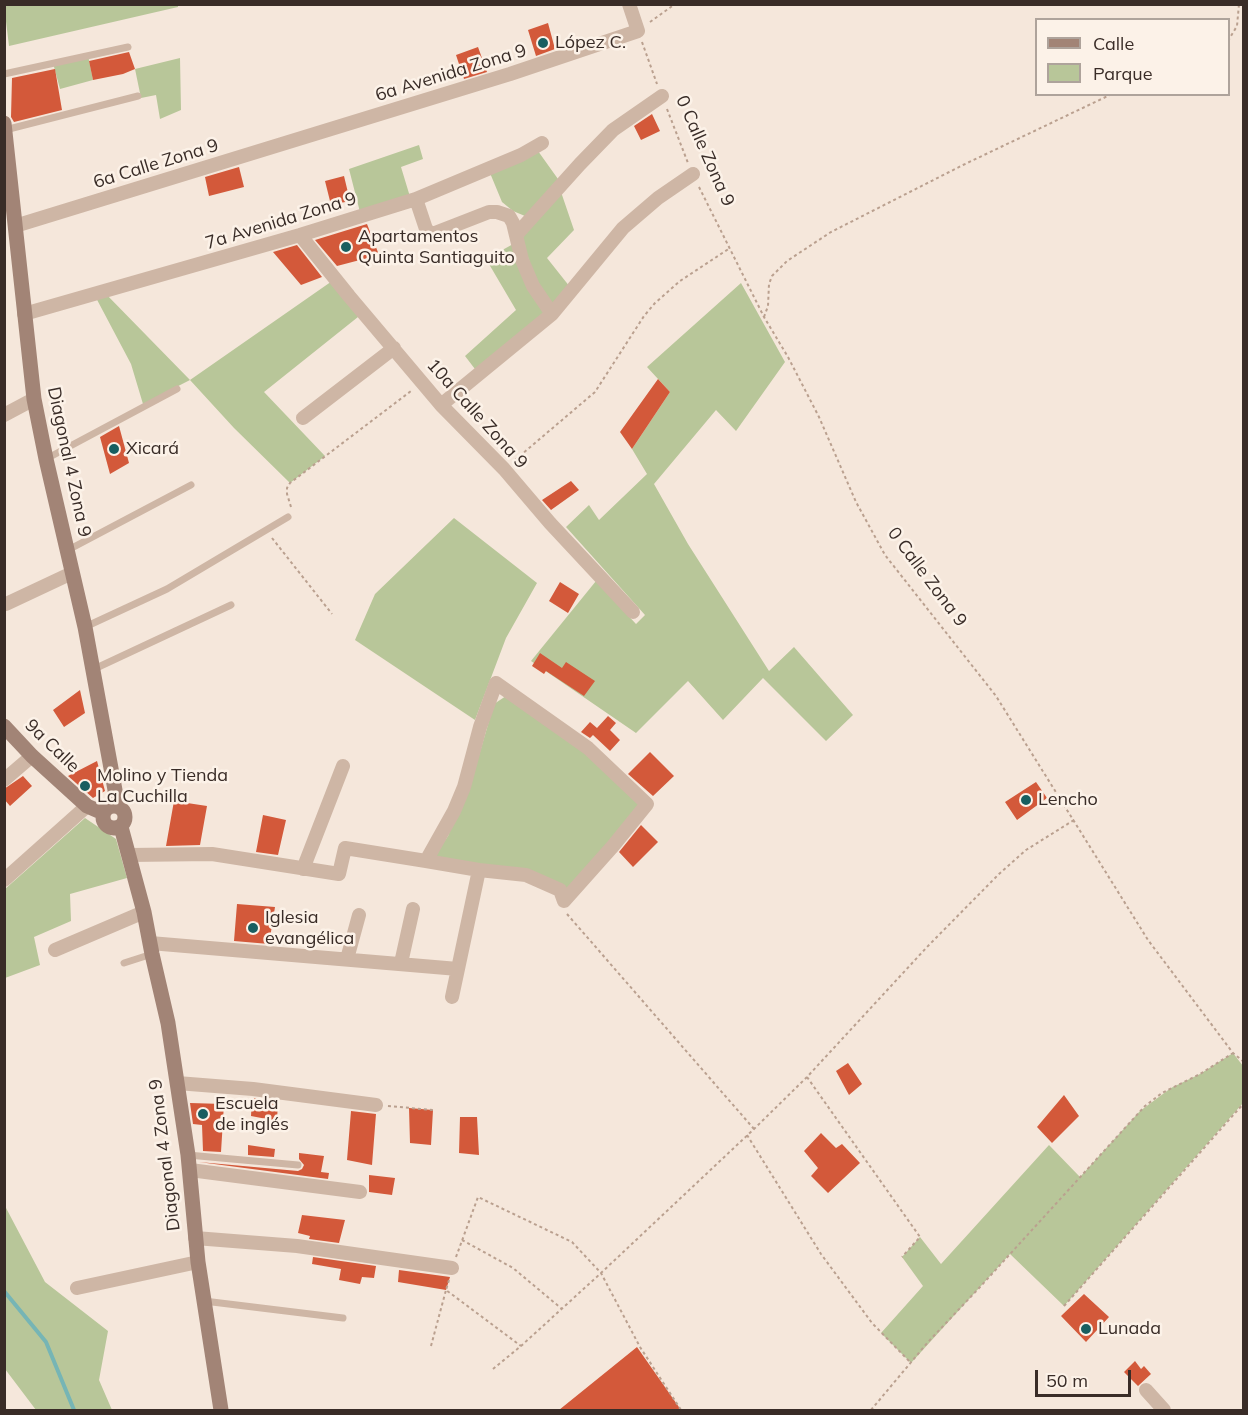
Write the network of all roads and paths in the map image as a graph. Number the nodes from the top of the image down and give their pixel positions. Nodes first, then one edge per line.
1 (629, 4) edge
2 (675, 4) edge
3 (1239, 4) edge
4 (638, 31) junction
5 (1230, 38) edge
6 (128, 46) dead end
7 (4, 74) edge
8 (138, 96) dead end
9 (662, 96) junction
10 (1108, 96) edge
11 (4, 123) edge
12 (5, 130) edge
13 (308, 137) joint
14 (542, 142) dead end
15 (693, 174) junction
16 (416, 199) junction
17 (8, 203) edge
18 (15, 226) junction
19 (517, 234) junction
20 (300, 235) junction
21 (730, 248) junction
22 (552, 314) junction
23 (24, 315) junction
24 (764, 317) junction
25 (394, 348) junction
26 (422, 382) junction
27 (177, 389) dead end
28 (34, 399) junction
29 (441, 405) junction
30 (4, 415) edge
31 (303, 418) dead end
32 (46, 459) junction
33 (504, 470) junction
34 (191, 485) dead end
35 (288, 517) joint
36 (266, 530) junction
37 (68, 550) junction
38 (72, 573) junction
39 (6, 604) edge
40 (231, 605) dead end
41 (633, 612) dead end
42 (332, 614) dead end
43 (85, 627) junction
44 (92, 670) junction
45 (4, 726) edge
46 (32, 756) junction
47 (343, 766) dead end
48 (4, 780) edge
49 (87, 806) junction
50 (109, 810) junction
51 (1074, 820) junction
52 (129, 855) junction
53 (426, 861) junction
54 (303, 869) junction
55 (479, 870) junction
56 (4, 880) edge
57 (564, 901) junction
58 (413, 909) dead end
59 (144, 912) junction
60 (359, 915) dead end
61 (151, 948) junction
62 (55, 950) dead end
63 (347, 959) junction
64 (124, 963) dead end
65 (401, 963) junction
66 (458, 969) junction
67 (452, 997) dead end
68 (1233, 1053) junction
69 (1244, 1062) edge
70 (807, 1077) junction
71 (177, 1083) junction
72 (1244, 1103) edge
73 (376, 1105) joint
74 (433, 1110) dead end
75 (754, 1129) junction
76 (747, 1135) junction
77 (189, 1162) junction
78 (298, 1165) dead end
79 (360, 1192) dead end
80 (195, 1238) junction
81 (462, 1240) junction
82 (902, 1257) dead end
83 (198, 1262) junction
84 (452, 1268) junction
85 (602, 1273) junction
86 (77, 1288) dead end
87 (446, 1290) junction
88 (204, 1301) junction
89 (1064, 1306) dead end
90 (562, 1309) junction
91 (343, 1318) dead end
92 (431, 1346) dead end
93 (521, 1346) junction
94 (911, 1363) junction
95 (493, 1370) dead end
96 (1146, 1390) dead end
97 (221, 1410) edge
98 (681, 1410) edge
99 (871, 1410) edge
100 (1164, 1410) edge

1 - 4 street
2 - 4 path
3 - 5 path
4 - 9 path, 0 Calle Zona 9
4 - 13 street, 6a Avenida Zona 9
6 - 7 lane
8 - 12 lane
9 - 15 path, 0 Calle Zona 9
9 - 19 street
10 - 24 path
11 - 12 main road, Diagonal 4 Zona 9
12 - 17 main road, Diagonal 4 Zona 9
13 - 18 street, 6a Calle Zona 9
14 - 16 street, 7a Avenida Zona 9
15 - 21 path, 0 Calle Zona 9
15 - 22 street
16 - 19 street
16 - 20 street, 7a Avenida Zona 9
17 - 18 main road, Diagonal 4 Zona 9
18 - 23 main road, Diagonal 4 Zona 9
19 - 22 street
20 - 23 street, 7a Avenida Zona 9
20 - 25 street, 10a Calle Zona 9
21 - 24 path, 0 Calle Zona 9
21 - 33 path
22 - 29 street
23 - 28 main road, Diagonal 4 Zona 9
24 - 51 path, 0 Calle Zona 9
25 - 26 street, 10a Calle Zona 9
25 - 31 street
26 - 29 street, 10a Calle Zona 9
26 - 35 path
27 - 32 lane
28 - 30 street
28 - 32 main road, Diagonal 4 Zona 9
29 - 33 street, 10a Calle Zona 9
32 - 37 main road, Diagonal 4 Zona 9
33 - 41 street, 10a Calle Zona 9
34 - 37 lane
35 - 36 lane
36 - 42 path
36 - 43 lane
37 - 38 main road, Diagonal 4 Zona 9
38 - 39 street
38 - 43 main road, Diagonal 4 Zona 9
40 - 44 lane
43 - 44 main road, Diagonal 4 Zona 9
44 - 50 main road, Diagonal 4 Zona 9
45 - 46 main road, 9a Calle
46 - 48 street
46 - 49 main road, 9a Calle
47 - 54 street
49 - 50 main road, 9a Calle
49 - 56 street
50 - 52 main road, Diagonal 4 Zona 9
51 - 68 path, 0 Calle Zona 9
51 - 70 path
52 - 54 street
52 - 59 main road, Diagonal 4 Zona 9
53 - 54 street
53 - 55 street
53 - 57 street
55 - 57 street
55 - 66 street
57 - 75 path
58 - 65 street
59 - 61 main road, Diagonal 4 Zona 9
59 - 62 street
60 - 63 street
61 - 63 street
61 - 64 lane
61 - 71 main road, Diagonal 4 Zona 9
63 - 65 street
65 - 66 street
66 - 67 street
68 - 69 path, 0 Calle Zona 9
68 - 94 path
70 - 75 path
70 - 82 path
71 - 73 street
71 - 77 main road, Diagonal 4 Zona 9
72 - 89 path
73 - 74 path
75 - 76 path
76 - 85 path
76 - 94 path
77 - 78 lane
77 - 79 street
77 - 80 main road, Diagonal 4 Zona 9
80 - 83 main road, Diagonal 4 Zona 9
80 - 84 street
81 - 84 path
81 - 85 path
81 - 90 path
83 - 86 street
83 - 88 main road, Diagonal 4 Zona 9
84 - 87 path
85 - 90 path
85 - 98 path
87 - 92 path
87 - 93 path
88 - 91 lane
88 - 97 main road, Diagonal 4 Zona 9
90 - 93 path
93 - 95 path
94 - 99 path
96 - 100 street

